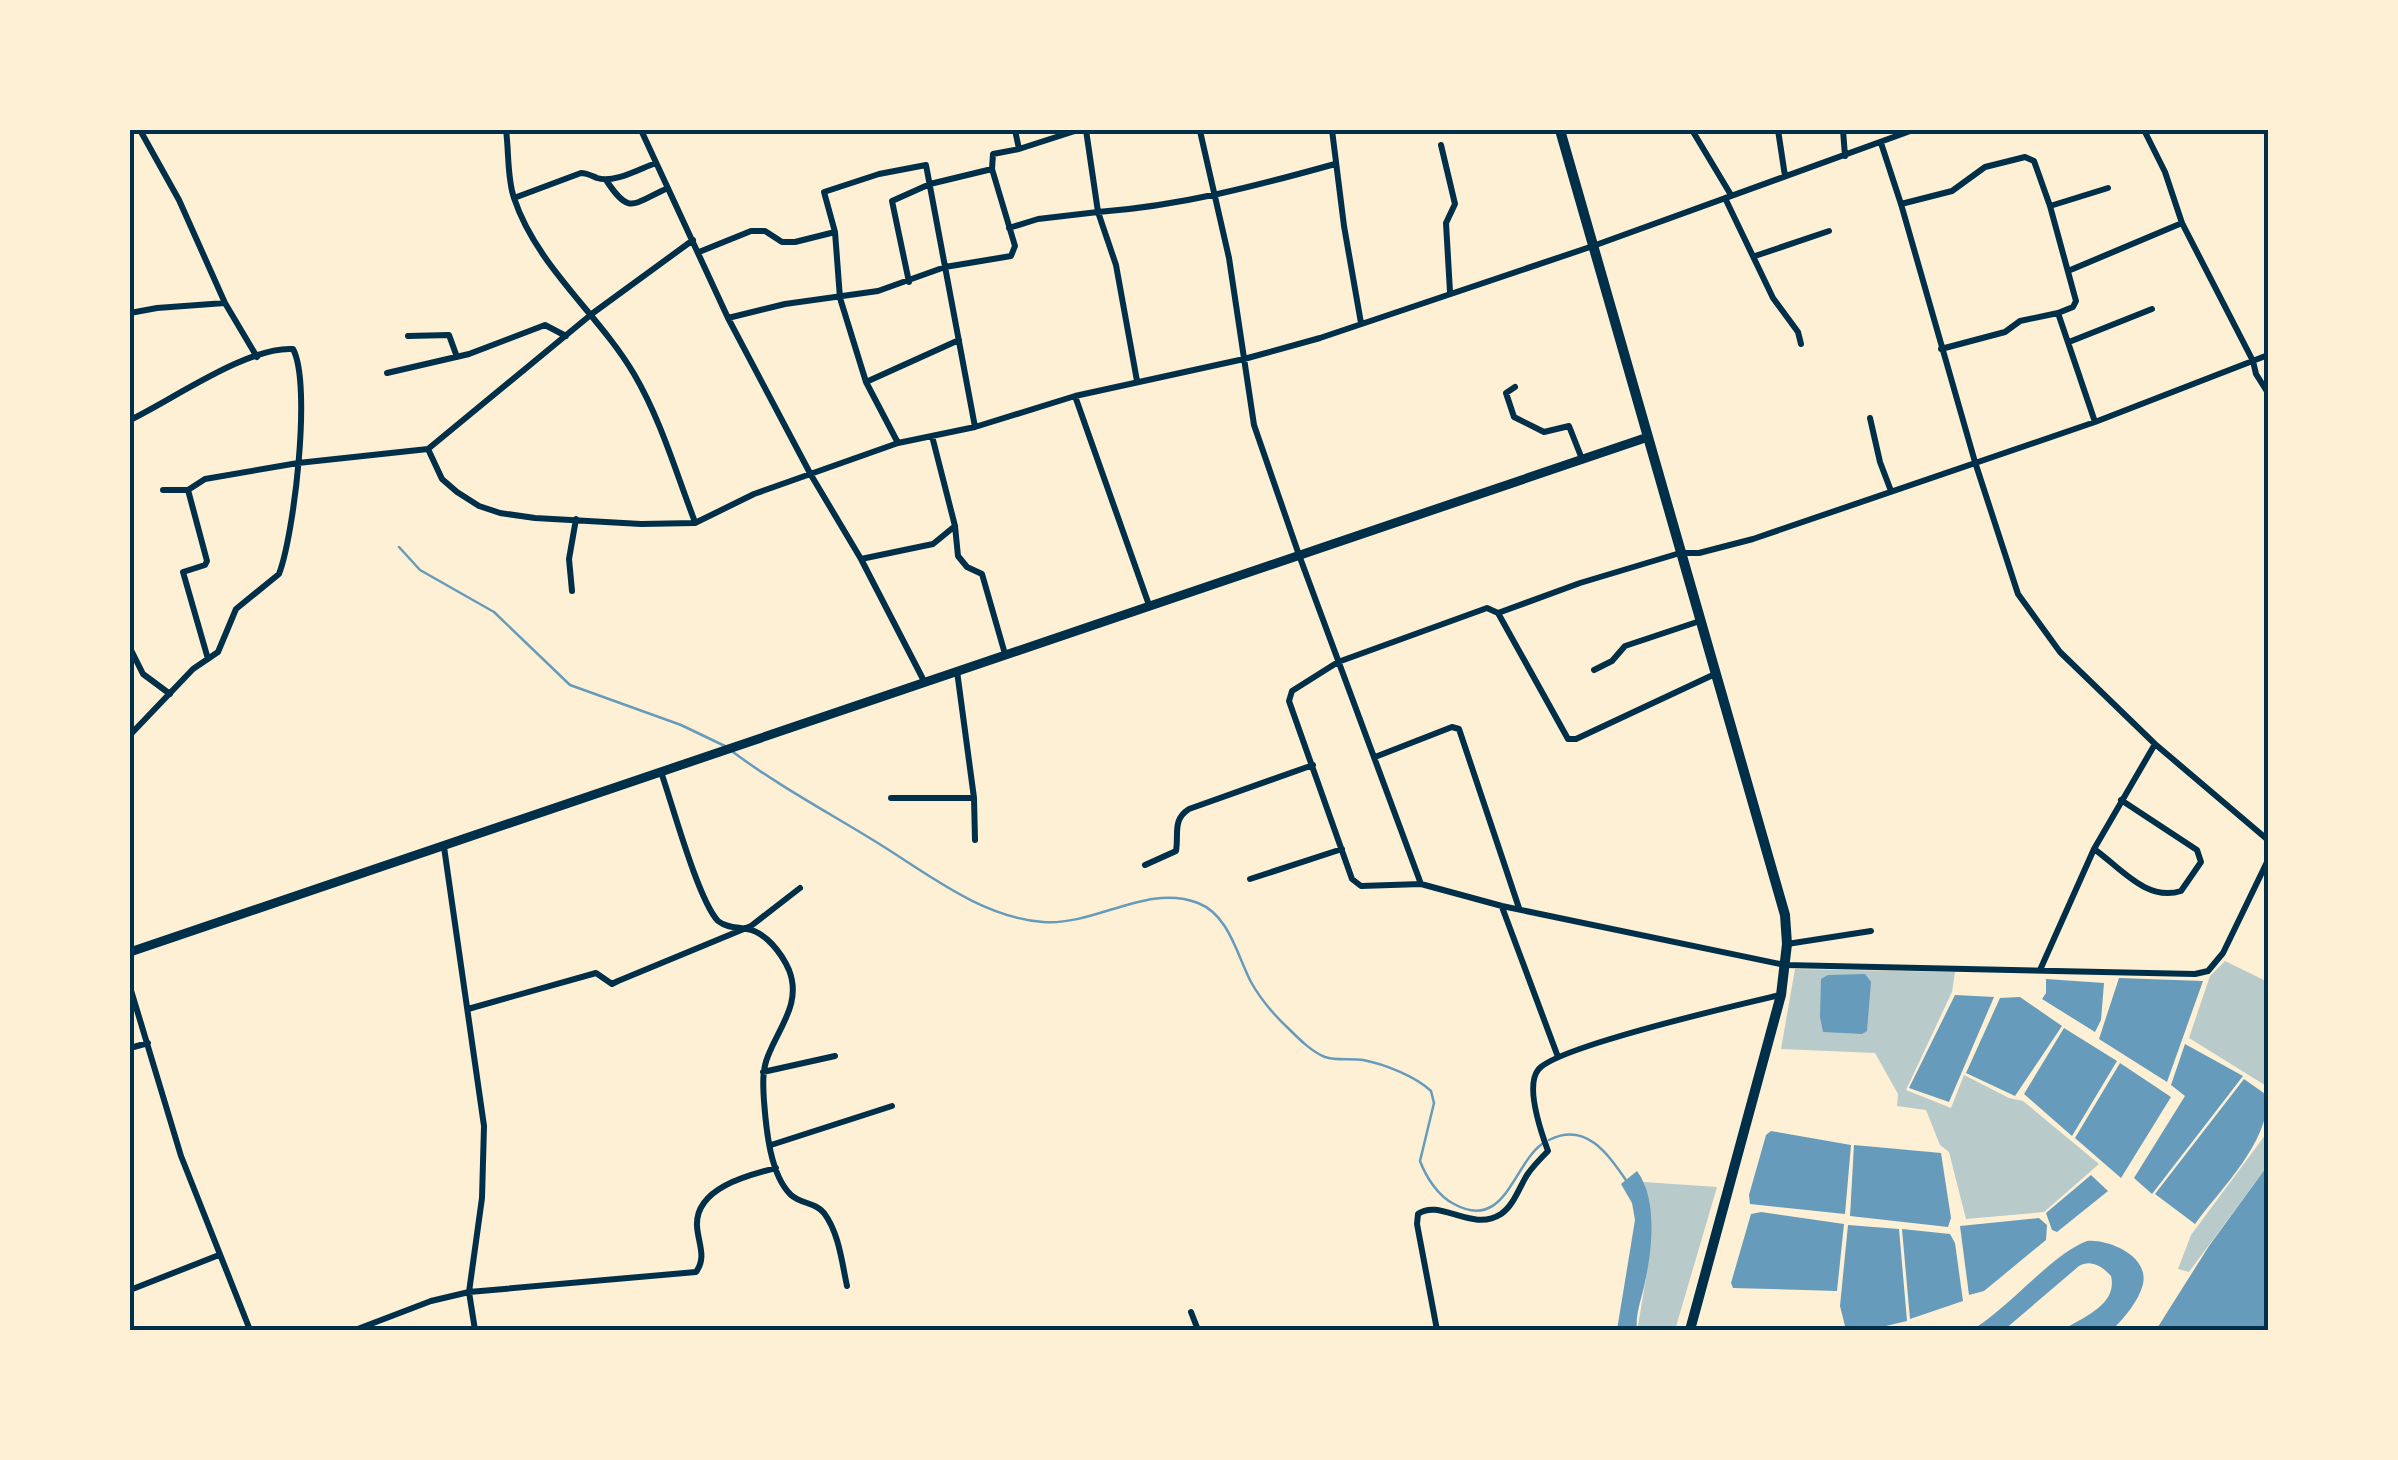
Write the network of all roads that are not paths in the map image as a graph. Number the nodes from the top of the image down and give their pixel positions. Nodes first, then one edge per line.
1 (506, 130) edge
2 (641, 130) edge
3 (1015, 130) edge
4 (1082, 130) edge
5 (1332, 130) edge
6 (1560, 130) edge
7 (1692, 130) edge
8 (1778, 130) edge
9 (1842, 130) edge
10 (1912, 130) edge
11 (2144, 130) edge
12 (140, 131) edge
13 (1200, 131) edge
14 (130, 132) edge
15 (1881, 143) junction
16 (1441, 145) dead end
17 (1018, 150) junction
18 (1845, 156) junction
19 (656, 162) junction
20 (1335, 164) junction
21 (992, 169) junction
22 (1785, 176) junction
23 (605, 179) junction
24 (930, 184) junction
25 (668, 188) junction
26 (2108, 188) dead end
27 (1217, 196) junction
28 (1728, 196) junction
29 (514, 198) junction
30 (1902, 204) junction
31 (2050, 206) junction
32 (1098, 212) junction
33 (2182, 222) junction
34 (1008, 228) junction
35 (835, 232) junction
36 (1829, 232) dead end
37 (693, 240) junction
38 (1593, 246) junction
39 (699, 252) junction
40 (1754, 256) junction
41 (945, 266) junction
42 (2068, 271) junction
43 (909, 282) junction
44 (1450, 292) junction
45 (840, 298) junction
46 (226, 303) junction
47 (2152, 310) dead end
48 (130, 312) edge
49 (2058, 312) junction
50 (593, 313) junction
51 (728, 318) junction
52 (1361, 323) junction
53 (408, 336) dead end
54 (566, 336) junction
55 (959, 340) junction
56 (2069, 342) junction
57 (1801, 344) dead end
58 (1942, 349) junction
59 (2268, 355) edge
60 (257, 357) junction
61 (457, 357) junction
62 (1244, 359) junction
63 (2253, 362) junction
64 (386, 373) dead end
65 (866, 382) junction
66 (1136, 382) junction
67 (1515, 387) dead end
68 (2268, 392) edge
69 (1075, 396) junction
70 (1870, 418) dead end
71 (130, 420) edge
72 (2095, 422) junction
73 (975, 426) junction
74 (932, 436) junction
75 (1648, 437) junction
76 (898, 443) junction
77 (428, 449) junction
78 (1582, 459) junction
79 (1975, 462) junction
80 (298, 463) junction
81 (811, 475) junction
82 (163, 490) dead end
83 (188, 490) junction
84 (1891, 490) junction
85 (576, 520) junction
86 (695, 523) junction
87 (955, 526) junction
88 (1680, 553) junction
89 (1298, 555) junction
90 (861, 559) junction
91 (572, 592) dead end
92 (1148, 605) junction
93 (1498, 613) junction
94 (1701, 620) junction
95 (130, 648) edge
96 (1004, 654) junction
97 (208, 659) junction
98 (1338, 662) junction
99 (957, 670) junction
100 (1594, 670) dead end
101 (1717, 674) junction
102 (924, 681) junction
103 (170, 694) junction
104 (130, 735) edge
105 (2155, 744) junction
106 (1375, 757) junction
107 (1313, 765) junction
108 (662, 772) junction
109 (890, 798) dead end
110 (974, 798) junction
111 (2120, 800) junction
112 (975, 840) dead end
113 (2268, 840) edge
114 (444, 847) junction
115 (1342, 849) junction
116 (2094, 849) junction
117 (2268, 860) edge
118 (1144, 865) dead end
119 (1250, 879) dead end
120 (1421, 884) junction
121 (800, 888) dead end
122 (1502, 906) junction
123 (1519, 908) junction
124 (741, 928) junction
125 (1871, 931) dead end
126 (1787, 944) junction
127 (130, 952) edge
128 (1784, 965) junction
129 (2040, 970) junction
130 (130, 987) edge
131 (1781, 995) junction
132 (468, 1009) junction
133 (148, 1043) junction
134 (130, 1048) edge
135 (836, 1056) dead end
136 (1558, 1057) junction
137 (764, 1072) junction
138 (892, 1106) dead end
139 (772, 1145) junction
140 (776, 1168) junction
141 (219, 1255) junction
142 (847, 1286) dead end
143 (130, 1290) edge
144 (469, 1292) junction
145 (1191, 1312) dead end
146 (250, 1330) edge
147 (355, 1330) edge
148 (476, 1330) edge
149 (1198, 1330) edge
150 (1437, 1330) edge
151 (1690, 1330) edge

1 - 29 street
2 - 19 street
3 - 17 street
4 - 17 street
4 - 32 street
5 - 20 street
6 - 38 highway
7 - 28 street
8 - 22 street
9 - 18 street
10 - 15 street
11 - 33 street
12 - 14 street
12 - 46 street
13 - 27 street
15 - 18 street
15 - 30 street
16 - 44 street
17 - 21 street
18 - 22 street
19 - 23 street
19 - 25 street
20 - 27 street
20 - 52 street
21 - 24 street
21 - 34 street
22 - 28 street
23 - 25 street
23 - 29 street
24 - 35 street
24 - 41 street
24 - 43 street
25 - 37 street
26 - 31 street
27 - 32 street
27 - 62 street
28 - 38 street
28 - 40 street
29 - 50 street
30 - 31 street
30 - 58 street
31 - 42 street
32 - 34 street
32 - 66 street
33 - 42 street
33 - 63 street
34 - 41 street
35 - 39 street
35 - 45 street
36 - 40 street
37 - 39 street
37 - 50 street
38 - 44 street
38 - 75 highway
39 - 51 street
40 - 57 street
41 - 43 street
41 - 55 street
42 - 49 street
43 - 45 street
44 - 52 street
45 - 51 street
45 - 65 street
46 - 48 street
46 - 60 street
47 - 56 street
49 - 56 street
49 - 58 street
50 - 54 street
50 - 86 street
51 - 81 street
52 - 62 street
53 - 61 street
54 - 61 street
54 - 77 street
55 - 65 street
55 - 73 street
56 - 72 street
58 - 79 street
59 - 63 street
60 - 71 street
60 - 80 street
61 - 64 street
62 - 66 street
62 - 89 street
63 - 68 street
63 - 72 street
65 - 76 street
66 - 69 street
67 - 78 street
69 - 73 street
69 - 92 street
70 - 84 street
72 - 79 street
73 - 74 street
74 - 76 street
74 - 87 street
75 - 78 main road
75 - 88 highway
76 - 81 street
77 - 80 street
77 - 85 street
78 - 89 main road
79 - 84 street
79 - 105 street
80 - 83 street
80 - 97 street
81 - 86 street
81 - 90 street
82 - 83 street
83 - 97 street
84 - 88 street
85 - 86 street
85 - 91 street
87 - 90 street
87 - 96 street
88 - 93 street
88 - 94 highway
89 - 92 main road
89 - 98 street
90 - 102 street
92 - 96 main road
93 - 98 street
93 - 101 street
94 - 100 street
94 - 101 highway
95 - 103 street
96 - 99 main road
97 - 103 street
98 - 106 street
98 - 107 street
99 - 102 main road
99 - 110 street
101 - 126 highway
102 - 108 main road
103 - 104 street
105 - 111 street
105 - 113 street
106 - 120 street
106 - 123 street
107 - 115 street
107 - 118 street
108 - 114 main road
108 - 124 street
109 - 110 street
110 - 112 street
111 - 116 street
111 - 116 street
114 - 127 main road
114 - 132 street
115 - 119 street
115 - 120 street
116 - 129 street
117 - 129 street
120 - 122 street
121 - 124 street
122 - 123 street
122 - 136 street
123 - 128 street
124 - 132 street
124 - 137 street
125 - 126 street
126 - 128 highway
128 - 129 street
128 - 131 highway
130 - 133 street
131 - 136 street
131 - 151 highway
132 - 144 street
133 - 134 street
133 - 141 street
135 - 137 street
136 - 150 street
137 - 139 street
138 - 139 street
139 - 140 street
140 - 142 street
140 - 144 street
141 - 143 street
141 - 146 street
144 - 147 street
144 - 148 street
145 - 149 street

